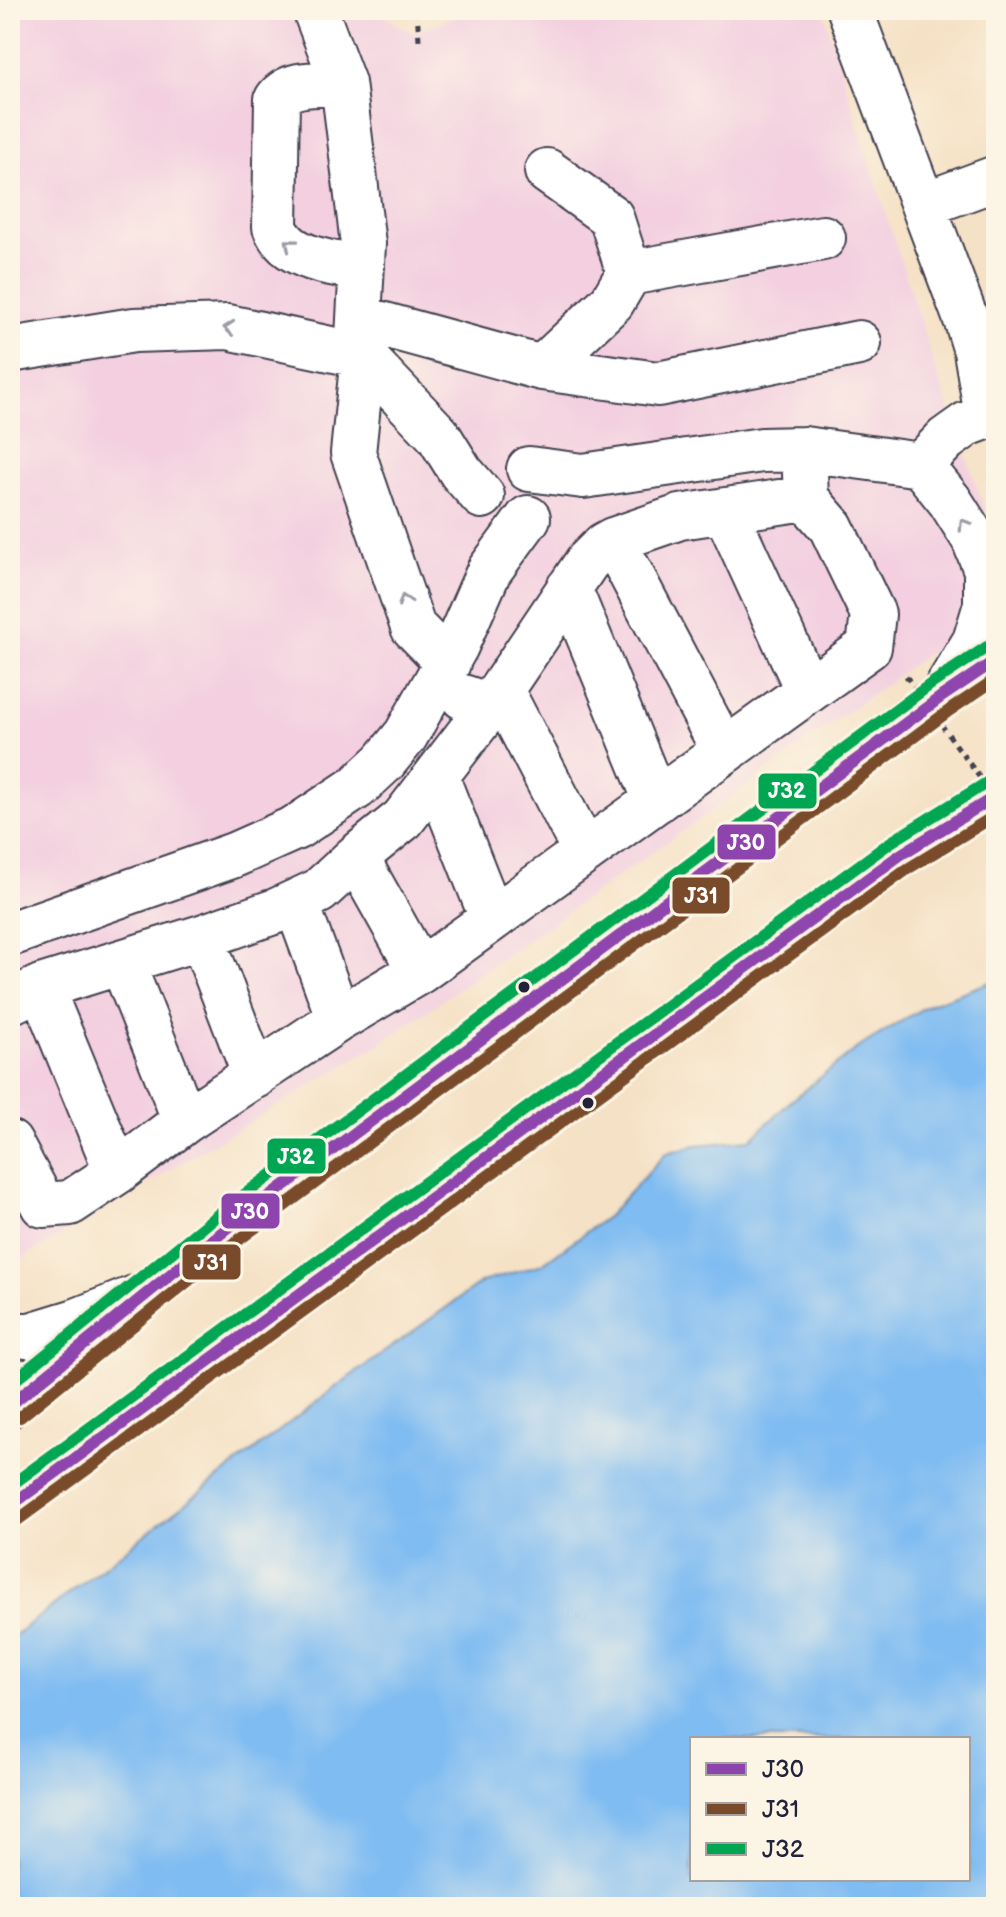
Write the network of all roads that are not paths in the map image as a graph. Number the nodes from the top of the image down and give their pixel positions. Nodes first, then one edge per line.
1 (315, 10) edge
2 (850, 10) edge
3 (343, 83) junction
4 (547, 171) dead end
5 (996, 178) edge
6 (923, 205) junction
7 (823, 238) dead end
8 (362, 267) junction
9 (629, 273) junction
10 (982, 316) edge
11 (361, 337) junction
12 (859, 343) dead end
13 (10, 350) edge
14 (542, 368) junction
15 (992, 415) edge
16 (804, 449) junction
17 (921, 465) junction
18 (512, 494) junction
19 (806, 498) junction
20 (725, 510) junction
21 (613, 540) junction
22 (569, 588) junction
23 (996, 660) edge
24 (441, 675) junction
25 (923, 687) junction
26 (808, 691) junction
27 (495, 698) junction
28 (724, 751) junction
29 (436, 776) junction
30 (996, 798) edge
31 (656, 801) junction
32 (585, 852) junction
33 (356, 857) junction
34 (296, 902) junction
35 (492, 918) junction
36 (10, 934) edge
37 (202, 937) junction
38 (122, 962) junction
39 (420, 971) junction
40 (26, 994) edge
41 (339, 1019) junction
42 (255, 1076) junction
43 (185, 1121) junction
44 (10, 1143) edge
45 (117, 1172) junction
46 (147, 1293) junction
47 (10, 1333) edge
48 (10, 1405) edge
49 (10, 1506) edge

1 - 3 street
2 - 6 street
3 - 8 street
8 -> 3 street
4 - 9 street
5 - 6 street
6 - 10 street
7 - 9 street
8 - 11 street
9 - 14 street
10 - 15 street
11 -> 13 street
11 - 14 street
11 - 18 street
24 -> 11 street
12 - 14 street
15 - 17 street
16 - 17 street
16 - 18 street
16 - 19 street
25 -> 17 street
18 - 24 street
19 - 20 street
19 - 26 street
20 - 21 street
20 - 26 street
21 - 22 street
21 - 28 street
22 - 27 street
22 - 31 street
23 - 25 main road
24 - 27 street
24 - 36 street
25 - 46 main road
26 - 28 street
27 - 29 street
27 - 32 street
28 - 31 street
29 - 33 street
29 - 35 street
30 - 49 main road
31 - 32 street
32 - 35 street
33 - 34 street
33 - 39 street
34 - 37 street
34 - 41 street
35 - 39 street
37 - 38 street
37 - 42 street
38 - 40 street
38 - 43 street
39 - 41 street
40 - 45 street
41 - 42 street
42 - 43 street
43 - 45 street
44 - 45 street
46 - 47 street
46 - 48 main road

